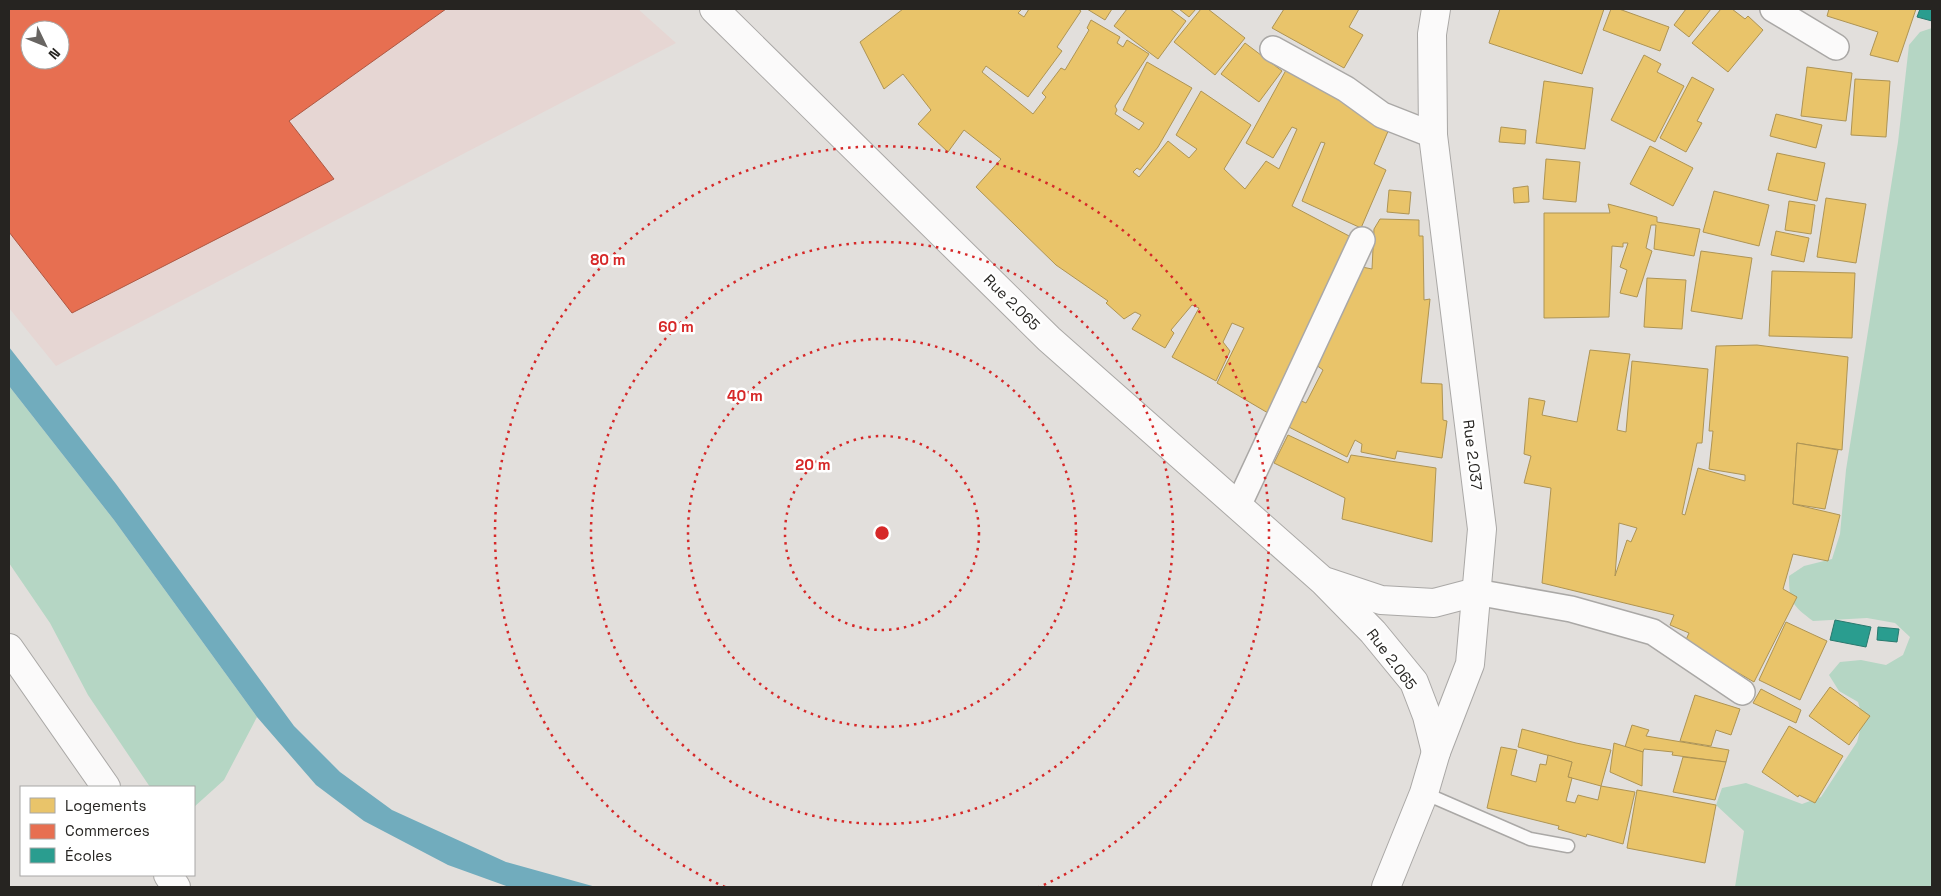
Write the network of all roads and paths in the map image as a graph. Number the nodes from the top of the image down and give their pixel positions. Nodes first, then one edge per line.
1 (714, 9) edge
2 (1436, 9) edge
3 (1773, 9) edge
4 (1836, 47) dead end
5 (1273, 49) dead end
6 (1433, 135) junction
7 (1362, 240) dead end
8 (1238, 506) junction
9 (1323, 581) junction
10 (1476, 592) junction
11 (9, 648) edge
12 (1742, 692) dead end
13 (1436, 752) junction
14 (105, 786) edge
15 (1424, 793) junction
16 (1568, 846) dead end
17 (169, 876) edge
18 (176, 887) edge
19 (1386, 887) edge

1 - 8 street, Rue 2.065
2 - 6 street, Rue 2.037
3 - 4 street
5 - 6 street
6 - 10 street, Rue 2.037
7 - 8 street
8 - 9 street, Rue 2.065
9 - 10 street, Rue 2.065
9 - 13 street, Rue 2.065
10 - 12 street
10 - 13 street, Rue 2.037
11 - 14 street
13 - 15 street, Rue 2.037
15 - 16 lane
15 - 19 street, Rue 2.037
17 - 18 street

